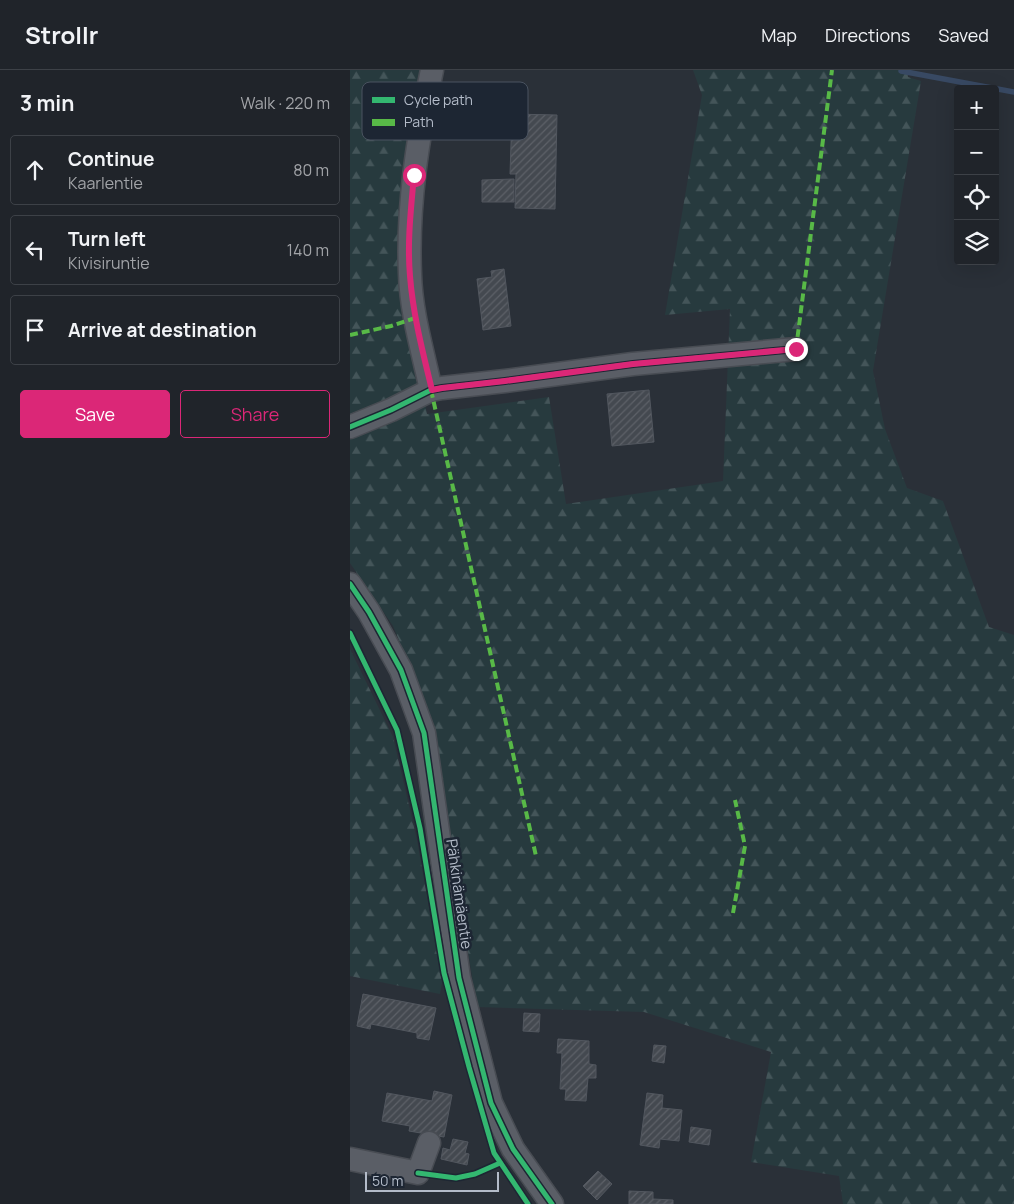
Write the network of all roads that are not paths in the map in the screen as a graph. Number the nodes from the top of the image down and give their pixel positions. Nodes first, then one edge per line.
1 (419, 140) edge
2 (796, 349) dead end
3 (432, 390) junction
4 (350, 427) edge
5 (350, 584) edge
6 (429, 1143) dead end
7 (350, 1159) edge
8 (552, 1204) edge

1 - 3 street
2 - 3 street
3 - 4 street
5 - 8 street, Pähkinämäentie
6 - 7 street

